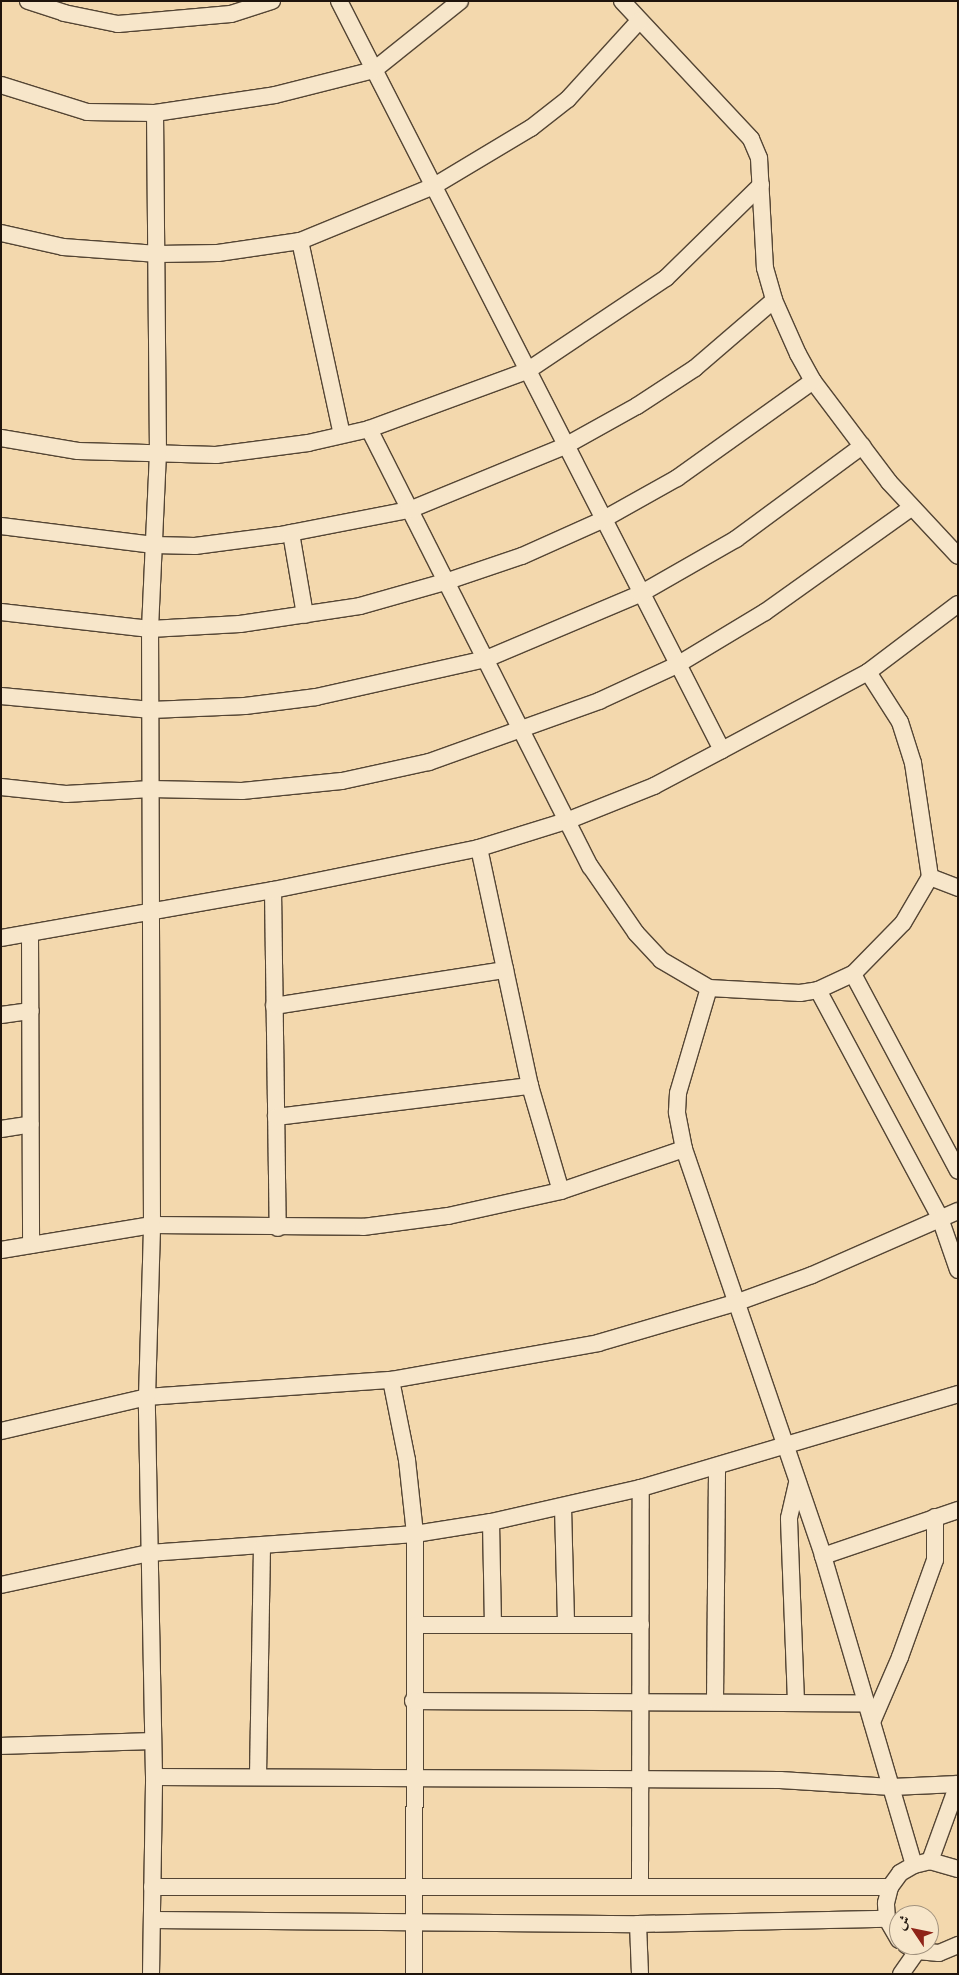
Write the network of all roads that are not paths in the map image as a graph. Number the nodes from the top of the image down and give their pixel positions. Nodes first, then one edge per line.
1 (28, 1) edge
2 (272, 1) edge
3 (339, 1) edge
4 (460, 1) edge
5 (627, 3) edge
6 (639, 21) junction
7 (374, 70) junction
8 (1, 85) edge
9 (155, 114) junction
10 (761, 185) junction
11 (434, 186) junction
12 (1, 233) edge
13 (300, 241) junction
14 (158, 254) junction
15 (774, 300) junction
16 (527, 370) junction
17 (813, 381) junction
18 (369, 429) junction
19 (342, 435) junction
20 (1, 438) edge
21 (565, 446) junction
22 (862, 446) junction
23 (158, 454) junction
24 (910, 508) junction
25 (409, 510) junction
26 (602, 520) junction
27 (1, 526) edge
28 (291, 533) junction
29 (154, 546) junction
30 (958, 556) edge
31 (445, 582) junction
32 (640, 594) junction
33 (958, 604) edge
34 (1, 612) edge
35 (305, 615) junction
36 (150, 629) junction
37 (486, 659) junction
38 (677, 665) junction
39 (868, 672) junction
40 (1, 696) edge
41 (151, 710) junction
42 (522, 729) junction
43 (722, 750) junction
44 (1, 787) edge
45 (152, 789) junction
46 (570, 820) junction
47 (479, 848) junction
48 (930, 877) junction
49 (958, 888) edge
50 (273, 890) junction
51 (152, 910) junction
52 (30, 934) junction
53 (1, 938) edge
54 (505, 970) junction
55 (853, 974) junction
56 (709, 988) junction
57 (818, 990) junction
58 (274, 1006) junction
59 (31, 1011) junction
60 (1, 1015) edge
61 (530, 1086) junction
62 (276, 1117) junction
63 (31, 1124) junction
64 (1, 1129) edge
65 (684, 1149) junction
66 (958, 1171) edge
67 (562, 1191) junction
68 (958, 1211) edge
69 (940, 1218) junction
70 (152, 1225) junction
71 (278, 1228) junction
72 (31, 1245) junction
73 (1, 1250) edge
74 (958, 1270) edge
75 (738, 1302) junction
76 (391, 1380) junction
77 (958, 1394) edge
78 (146, 1397) junction
79 (1, 1431) edge
80 (785, 1447) junction
81 (716, 1466) junction
82 (797, 1483) junction
83 (641, 1488) junction
84 (563, 1507) junction
85 (958, 1510) edge
86 (935, 1517) junction
87 (491, 1522) junction
88 (415, 1534) junction
89 (262, 1547) junction
90 (149, 1553) junction
91 (823, 1556) junction
92 (1, 1585) edge
93 (493, 1623) junction
94 (414, 1625) junction
95 (566, 1625) junction
96 (641, 1625) junction
97 (643, 1700) junction
98 (715, 1700) junction
99 (414, 1701) junction
100 (796, 1702) junction
101 (866, 1703) junction
102 (872, 1722) junction
103 (153, 1742) junction
104 (1, 1746) edge
105 (258, 1776) junction
106 (154, 1777) junction
107 (413, 1778) junction
108 (638, 1780) junction
109 (958, 1784) edge
110 (892, 1787) junction
111 (930, 1861) junction
112 (914, 1865) junction
113 (958, 1869) edge
114 (640, 1886) junction
115 (152, 1887) junction
116 (890, 1887) junction
117 (414, 1888) junction
118 (887, 1918) junction
119 (152, 1920) junction
120 (414, 1921) junction
121 (889, 1922) edge
122 (638, 1924) junction
123 (958, 1945) edge
124 (939, 1953) edge
125 (908, 1955) edge
126 (151, 1974) edge
127 (414, 1974) edge
128 (640, 1974) edge
129 (900, 1974) edge

1 - 2 street
3 - 7 street
4 - 7 street
5 - 6 street
6 - 10 street
6 - 11 street
7 - 9 street
7 - 11 street
8 - 9 street
9 - 14 street
10 - 15 street
10 - 16 street
11 - 13 street
11 - 16 street
12 - 14 street
13 - 14 street
13 - 19 street
14 - 23 street
15 - 17 street
15 - 21 street
16 - 18 street
16 - 21 street
17 - 22 street
17 - 26 street
18 - 19 street
18 - 25 street
19 - 23 street
20 - 23 street
21 - 25 street
21 - 26 street
22 - 24 street
22 - 32 street
23 - 29 street
24 - 30 street
24 - 38 street
25 - 28 street
25 - 31 street
26 - 31 street
26 - 32 street
27 - 29 street
28 - 29 street
28 - 35 street
29 - 36 street
31 - 35 street
31 - 37 street
32 - 37 street
32 - 38 street
33 - 39 street
34 - 36 street
35 - 36 street
36 - 41 street
37 - 41 street
37 - 42 street
38 - 42 street
38 - 43 street
39 - 43 street
39 - 48 street
40 - 41 street
41 - 45 street
42 - 45 street
42 - 46 street
43 - 46 street
44 - 45 street
45 - 51 street
46 - 47 street
46 - 56 street
47 - 50 street
47 - 54 street
48 - 49 street
48 - 55 street
50 - 51 street
50 - 58 street
51 - 52 street
51 - 70 street
52 - 53 street
52 - 59 street
54 - 58 street
54 - 61 street
55 - 57 street
55 - 66 street
56 - 57 street
56 - 65 street
57 - 69 street
58 - 62 street
59 - 60 street
59 - 63 street
61 - 62 street
61 - 67 street
62 - 71 street
63 - 64 street
63 - 72 street
65 - 67 street
65 - 75 street
67 - 71 street
68 - 69 street
69 - 74 street
69 - 75 street
70 - 71 street
70 - 72 street
70 - 78 street
72 - 73 street
75 - 76 street
75 - 80 street
76 - 78 street
76 - 88 street
77 - 80 street
78 - 79 street
78 - 90 street
80 - 81 street
80 - 82 street
81 - 83 street
81 - 98 street
82 - 91 street
82 - 100 street
83 - 84 street
83 - 96 street
84 - 87 street
84 - 95 street
85 - 86 street
86 - 91 street
86 - 102 street
87 - 88 street
87 - 93 street
88 - 89 street
88 - 94 street
89 - 90 street
89 - 105 street
90 - 92 street
90 - 103 street
91 - 101 street
93 - 94 street
93 - 95 street
94 - 99 street
95 - 96 street
96 - 97 street
97 - 98 street
97 - 99 street
97 - 108 street
98 - 100 street
99 - 107 street
100 - 101 street
101 - 102 street
102 - 110 street
103 - 104 street
103 - 106 street
105 - 106 street
105 - 107 street
106 - 115 street
107 - 108 street
107 - 117 street
108 - 110 street
108 - 114 street
109 - 110 street
109 - 111 street
110 - 112 street
111 - 112 street
111 - 113 street
112 - 116 street
114 - 116 street
114 - 117 street
115 - 117 street
115 - 119 street
116 - 118 street
117 - 120 street
118 - 121 street
118 - 122 street
119 - 120 street
119 - 126 street
120 - 122 street
120 - 127 street
122 - 128 street
123 - 124 street
125 - 129 street

